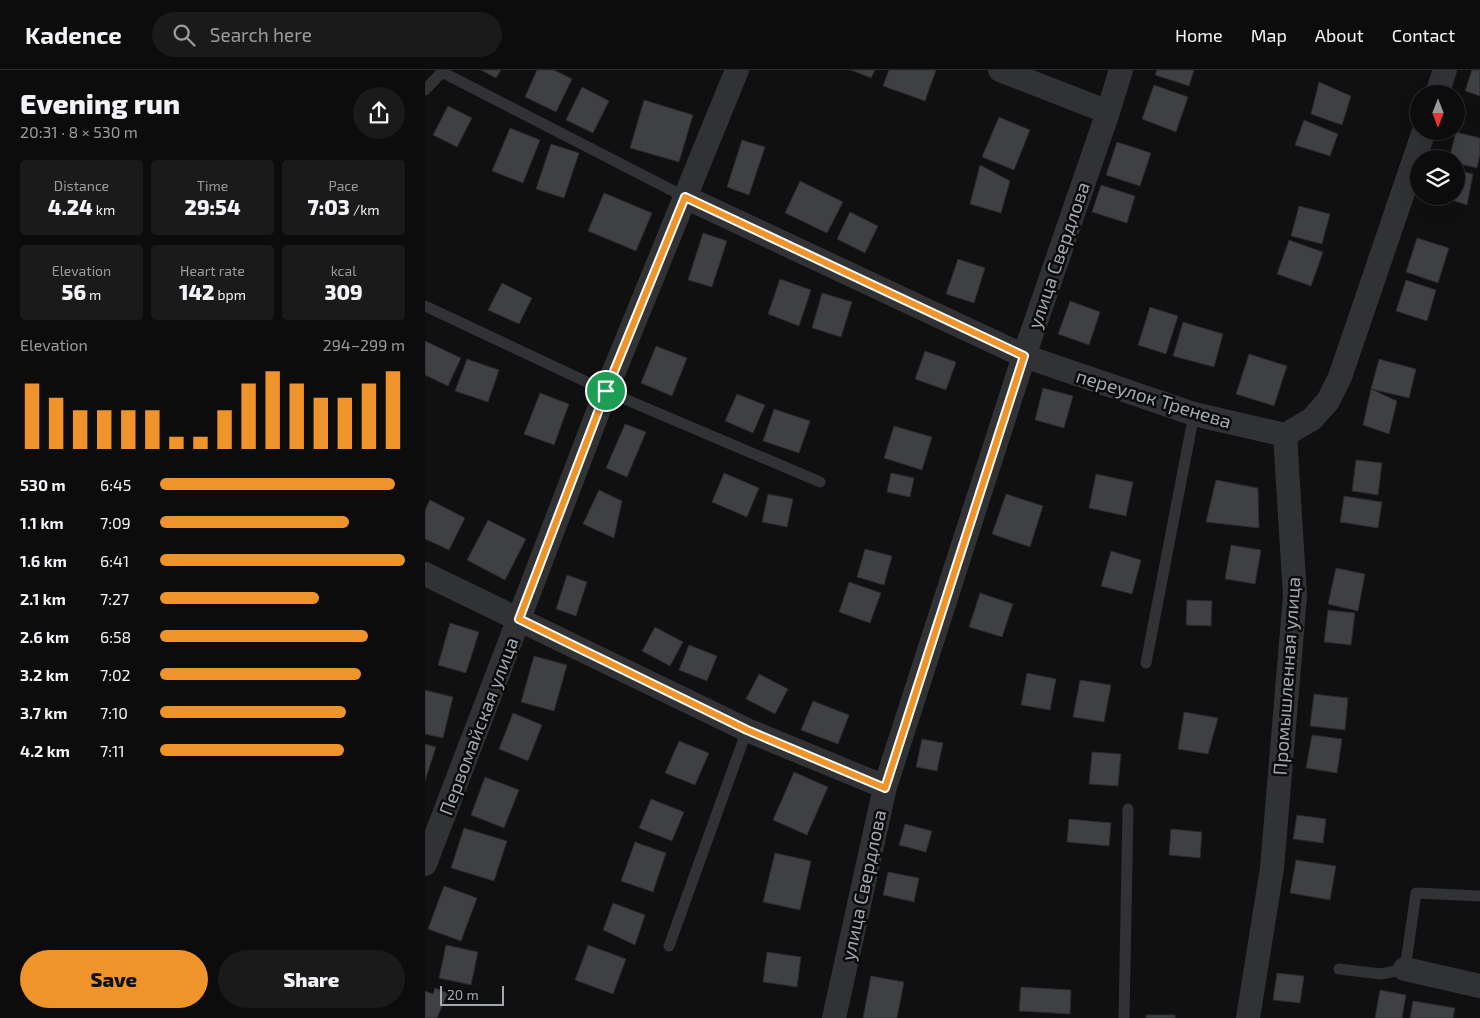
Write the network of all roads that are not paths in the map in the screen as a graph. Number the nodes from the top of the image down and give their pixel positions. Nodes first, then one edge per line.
1 (737, 70) edge
2 (1000, 70) edge
3 (1121, 70) edge
4 (1445, 70) edge
5 (1440, 85) edge
6 (425, 90) edge
7 (1108, 112) junction
8 (1421, 140) edge
9 (685, 197) junction
10 (425, 306) edge
11 (1024, 356) junction
12 (606, 391) junction
13 (1194, 414) junction
14 (1285, 435) junction
15 (820, 482) dead end
16 (425, 574) edge
17 (519, 619) junction
18 (1146, 664) dead end
19 (747, 730) junction
20 (885, 788) junction
21 (1128, 809) dead end
22 (425, 864) edge
23 (1480, 896) edge
24 (669, 946) dead end
25 (1339, 969) dead end
26 (1405, 969) junction
27 (1480, 986) edge
28 (834, 1018) edge
29 (1124, 1018) edge
30 (1248, 1018) edge

1 - 9 street, Первомайская улица
2 - 7 street
3 - 7 street, улица Свердлова
4 - 5 street
6 - 9 lane
7 - 11 street, улица Свердлова
8 - 14 street
9 - 11 street, переулок Тренева
9 - 12 street, Первомайская улица
10 - 12 lane
11 - 13 street, переулок Тренева
11 - 20 street, улица Свердлова
12 - 15 lane
12 - 17 street, Первомайская улица
13 - 14 street, переулок Тренева
13 - 18 lane
14 - 30 street, Промышленная улица
16 - 17 street
17 - 19 street
17 - 22 street, Первомайская улица
19 - 20 street
19 - 24 lane
20 - 28 street, улица Свердлова
21 - 29 lane
23 - 26 lane
25 - 26 lane
26 - 27 street

